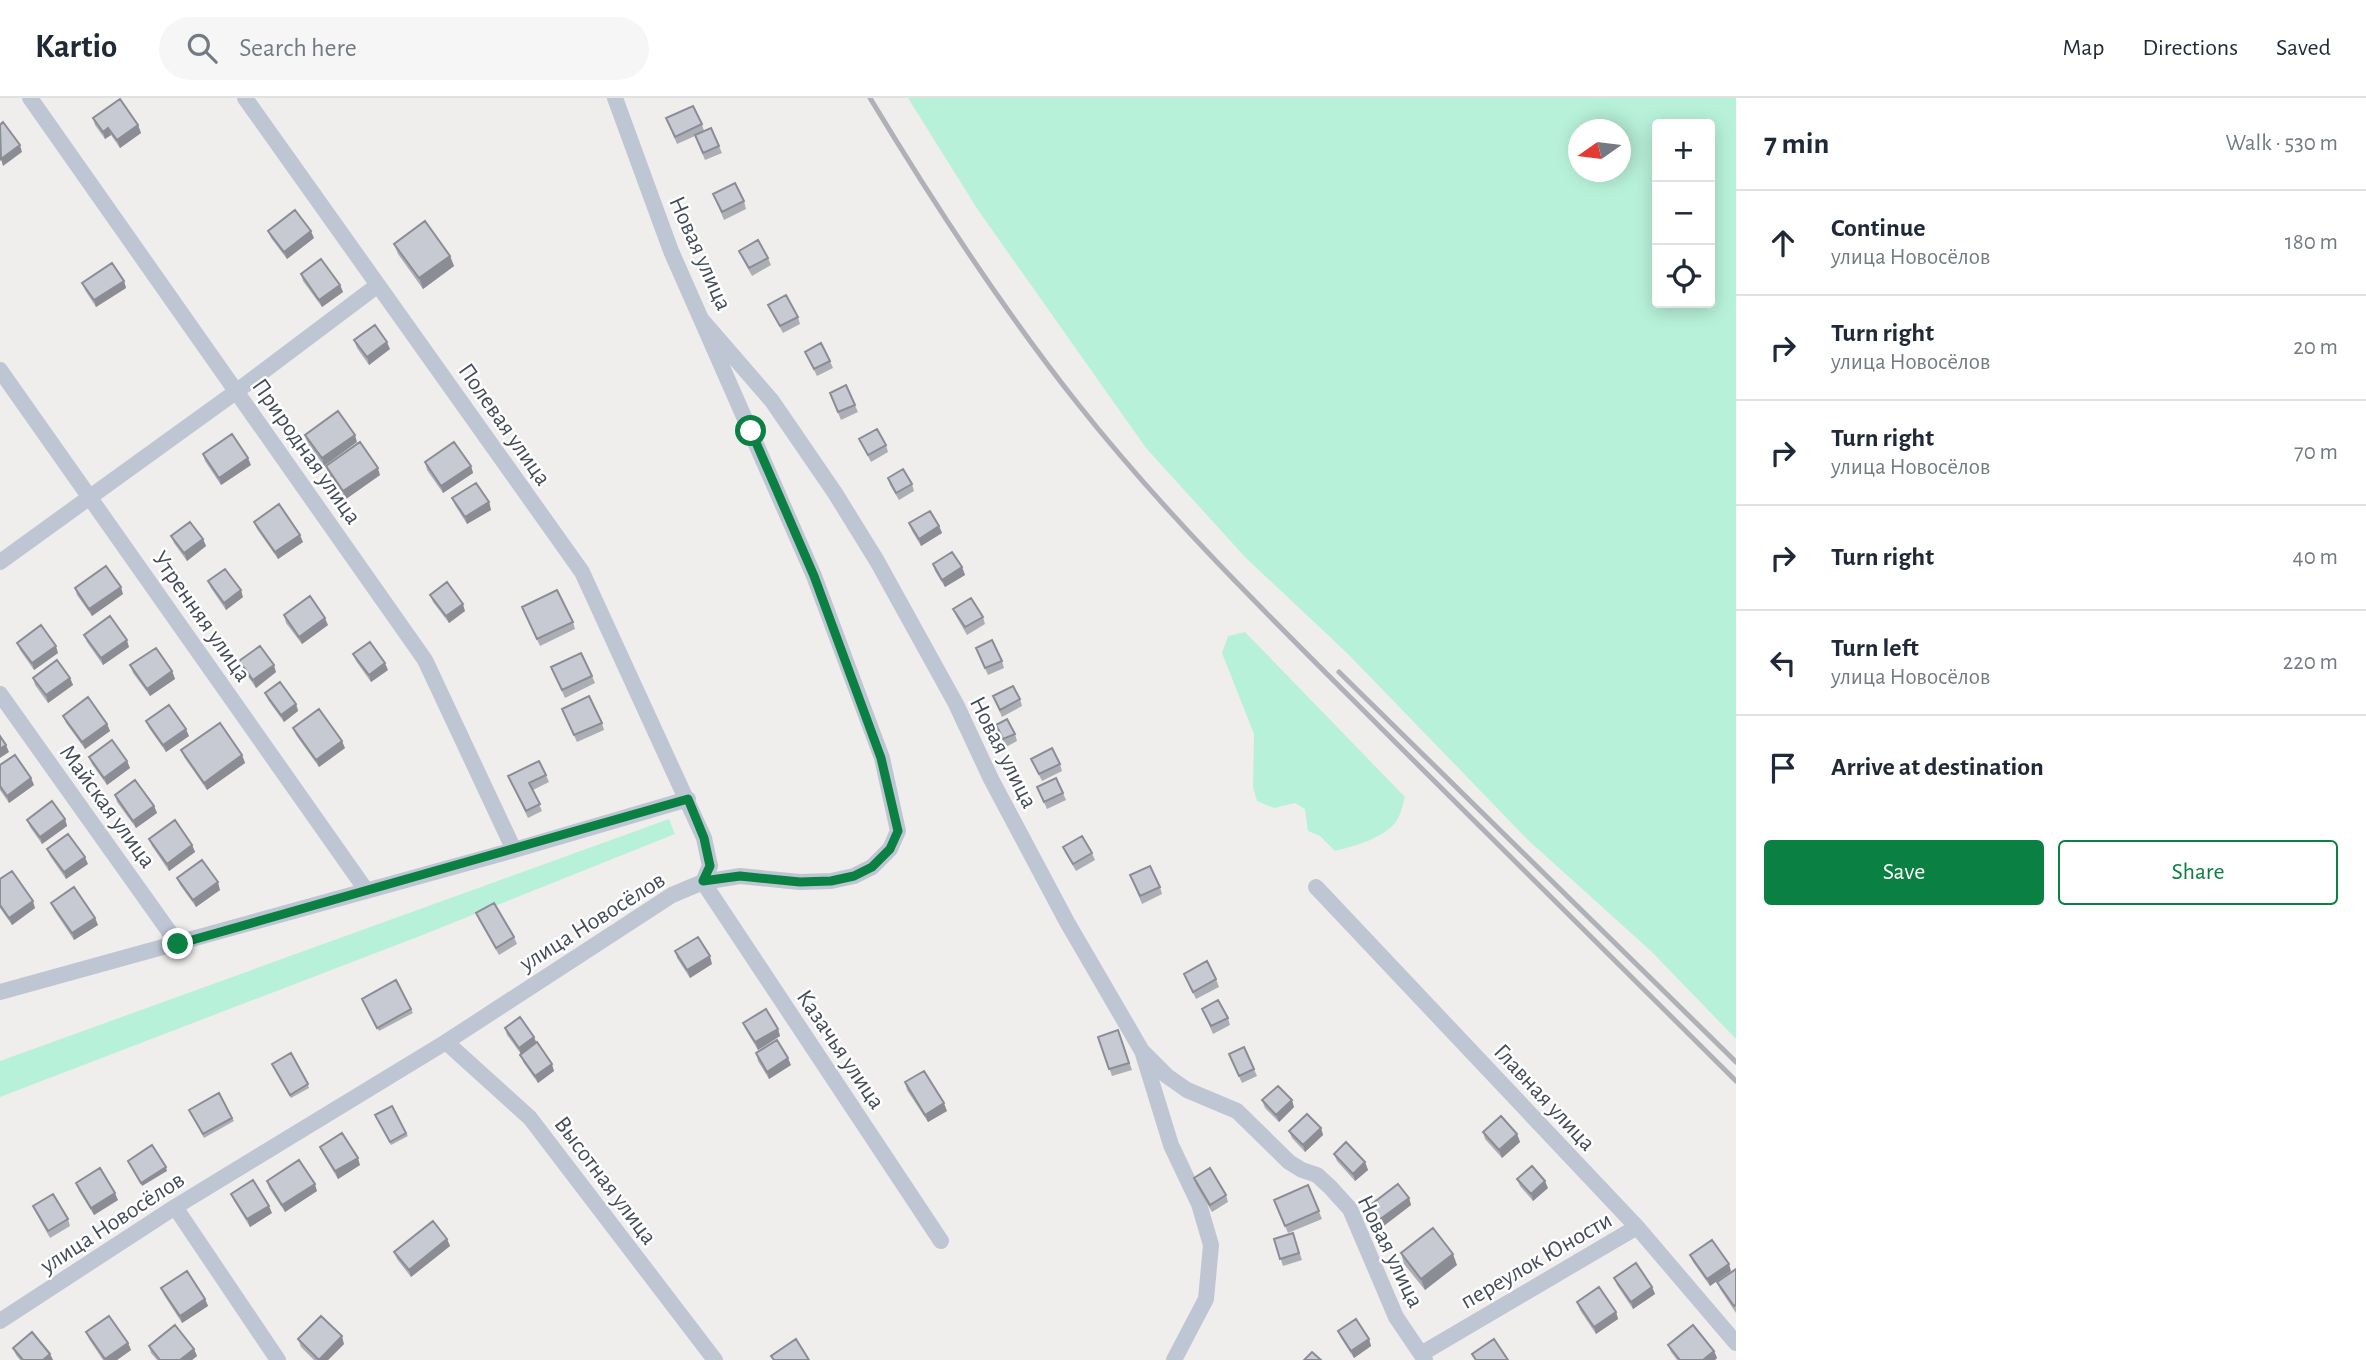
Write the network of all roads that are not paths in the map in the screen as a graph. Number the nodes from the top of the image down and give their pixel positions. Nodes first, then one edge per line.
1 (30, 98) edge
2 (245, 98) edge
3 (615, 98) edge
4 (377, 285) junction
5 (701, 319) junction
6 (0, 370) edge
7 (237, 391) junction
8 (90, 495) junction
9 (0, 562) edge
10 (0, 694) edge
11 (688, 799) junction
12 (514, 850) junction
13 (703, 881) junction
14 (1316, 887) dead end
15 (366, 890) junction
16 (178, 944) junction
17 (0, 992) edge
18 (446, 1042) junction
19 (1142, 1051) junction
20 (175, 1207) junction
21 (1637, 1227) junction
22 (941, 1241) dead end
23 (0, 1321) edge
24 (1736, 1343) edge
25 (270, 1357) edge
26 (1423, 1357) edge
27 (715, 1360) edge
28 (1174, 1360) edge

1 - 7 street, Природная улица
2 - 4 street, Полевая улица
3 - 5 street, Новая улица
4 - 7 street
4 - 11 street, Полевая улица
5 - 13 street, улица Новосёлов
5 - 19 street, Новая улица
6 - 8 street, Утренняя улица
7 - 8 street
7 - 12 street, Природная улица
8 - 9 street
8 - 15 street, Утренняя улица
10 - 16 street, Майская улица
11 - 12 street
11 - 13 street, Полевая улица
12 - 15 street
13 - 18 street, улица Новосёлов
13 - 22 street, Казачья улица
14 - 21 street, Главная улица
15 - 16 street
16 - 17 street
18 - 20 street, улица Новосёлов
18 - 27 street, Высотная улица
19 - 26 street, Новая улица
19 - 28 street
20 - 23 street, улица Новосёлов
20 - 25 street
21 - 24 street, Главная улица
21 - 26 street, переулок Юности

